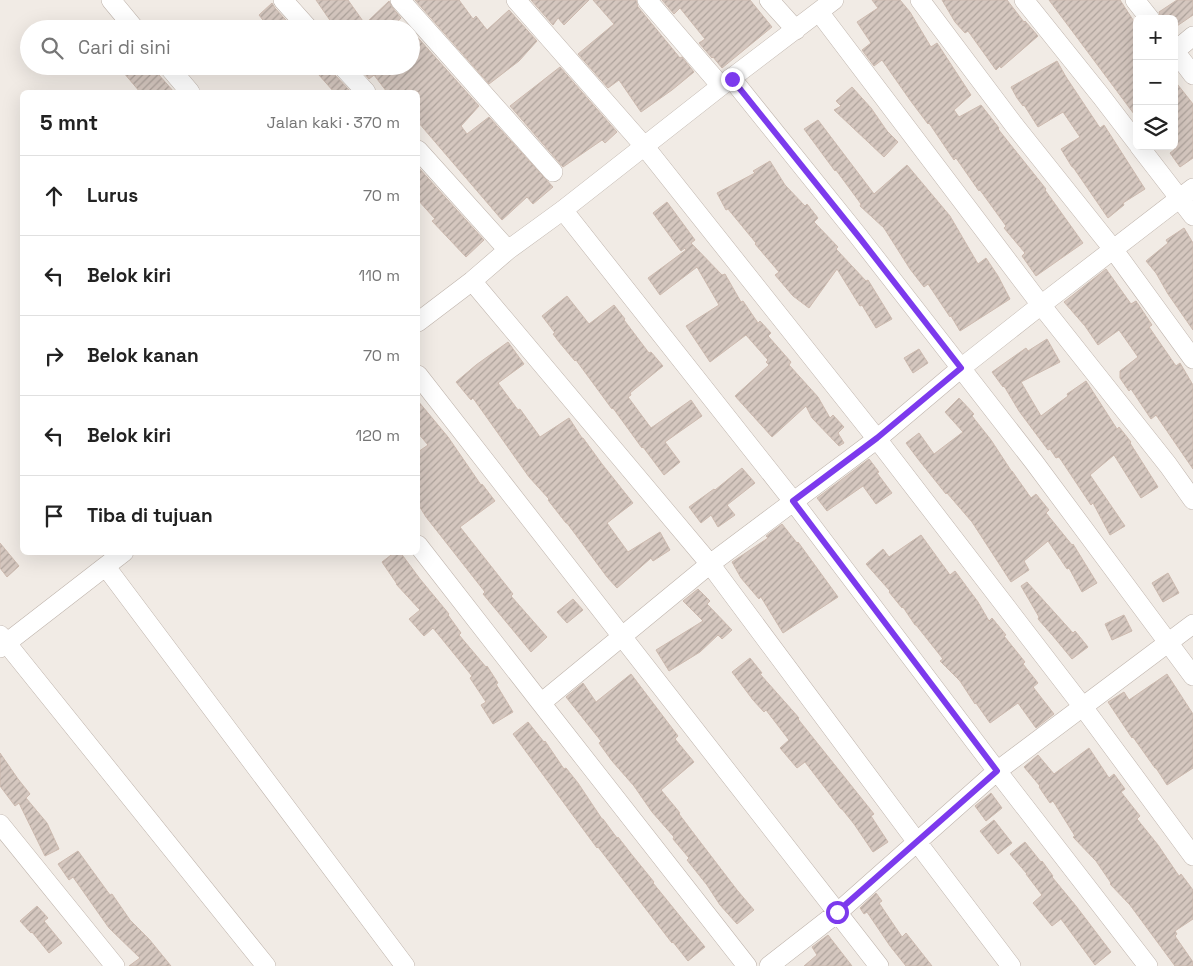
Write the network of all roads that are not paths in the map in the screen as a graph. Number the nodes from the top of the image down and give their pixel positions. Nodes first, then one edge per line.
1 (111, 0) edge
2 (283, 0) edge
3 (400, 0) edge
4 (516, 0) edge
5 (647, 0) edge
6 (769, 0) edge
7 (834, 0) edge
8 (920, 0) edge
9 (1024, 0) edge
10 (1135, 0) edge
11 (819, 12) junction
12 (1147, 15) edge
13 (128, 20) edge
14 (301, 20) edge
15 (418, 20) edge
16 (420, 22) edge
17 (796, 30) junction
18 (1193, 36) edge
19 (1178, 48) edge
20 (1178, 54) edge
21 (176, 75) edge
22 (350, 75) edge
23 (1193, 75) edge
24 (726, 82) junction
25 (188, 90) edge
26 (364, 90) edge
27 (1133, 138) edge
28 (645, 146) junction
29 (1144, 150) edge
30 (420, 152) edge
31 (553, 172) dead end
32 (1186, 193) edge
33 (563, 210) junction
34 (1193, 216) edge
35 (1113, 249) junction
36 (508, 250) junction
37 (472, 281) junction
38 (1041, 305) junction
39 (420, 320) edge
40 (1193, 359) edge
41 (961, 368) junction
42 (420, 378) edge
43 (877, 438) junction
44 (1193, 500) edge
45 (793, 501) junction
46 (420, 548) edge
47 (120, 555) edge
48 (710, 564) junction
49 (106, 567) junction
50 (1193, 624) edge
51 (621, 636) junction
52 (2, 642) edge
53 (1168, 643) junction
54 (1193, 676) edge
55 (541, 703) junction
56 (1083, 707) junction
57 (997, 771) junction
58 (0, 824) edge
59 (917, 842) junction
60 (1193, 856) edge
61 (837, 912) junction
62 (115, 966) edge
63 (266, 966) edge
64 (405, 966) edge
65 (747, 966) edge
66 (769, 966) edge
67 (879, 966) edge
68 (1011, 966) edge
69 (1148, 966) edge

1 - 13 street
2 - 14 street
3 - 15 street
4 - 28 street
5 - 24 street
6 - 17 street
7 - 11 street
8 - 35 street
9 - 27 street
10 - 12 street
11 - 17 street
11 - 38 street
16 - 31 street
17 - 24 street
18 - 19 street
20 - 23 street
21 - 25 street
22 - 26 street
24 - 28 street
24 - 41 street
28 - 33 street
28 - 43 street
29 - 32 street
30 - 36 street
32 - 34 street
32 - 35 street
33 - 36 street
33 - 45 street
35 - 38 street
35 - 40 street
36 - 37 street
37 - 39 street
37 - 48 street
38 - 41 street
38 - 44 street
41 - 43 street
41 - 53 street
42 - 51 street
43 - 45 street
43 - 56 street
45 - 48 street
45 - 57 street
46 - 55 street
47 - 49 street
48 - 51 street
48 - 59 street
49 - 52 street
49 - 64 street
50 - 53 street
51 - 55 street
51 - 61 street
52 - 63 street
53 - 54 street
53 - 56 street
55 - 65 street
56 - 57 street
56 - 60 street
57 - 59 street
57 - 69 street
58 - 62 street
59 - 61 street
59 - 68 street
61 - 66 street
61 - 67 street

